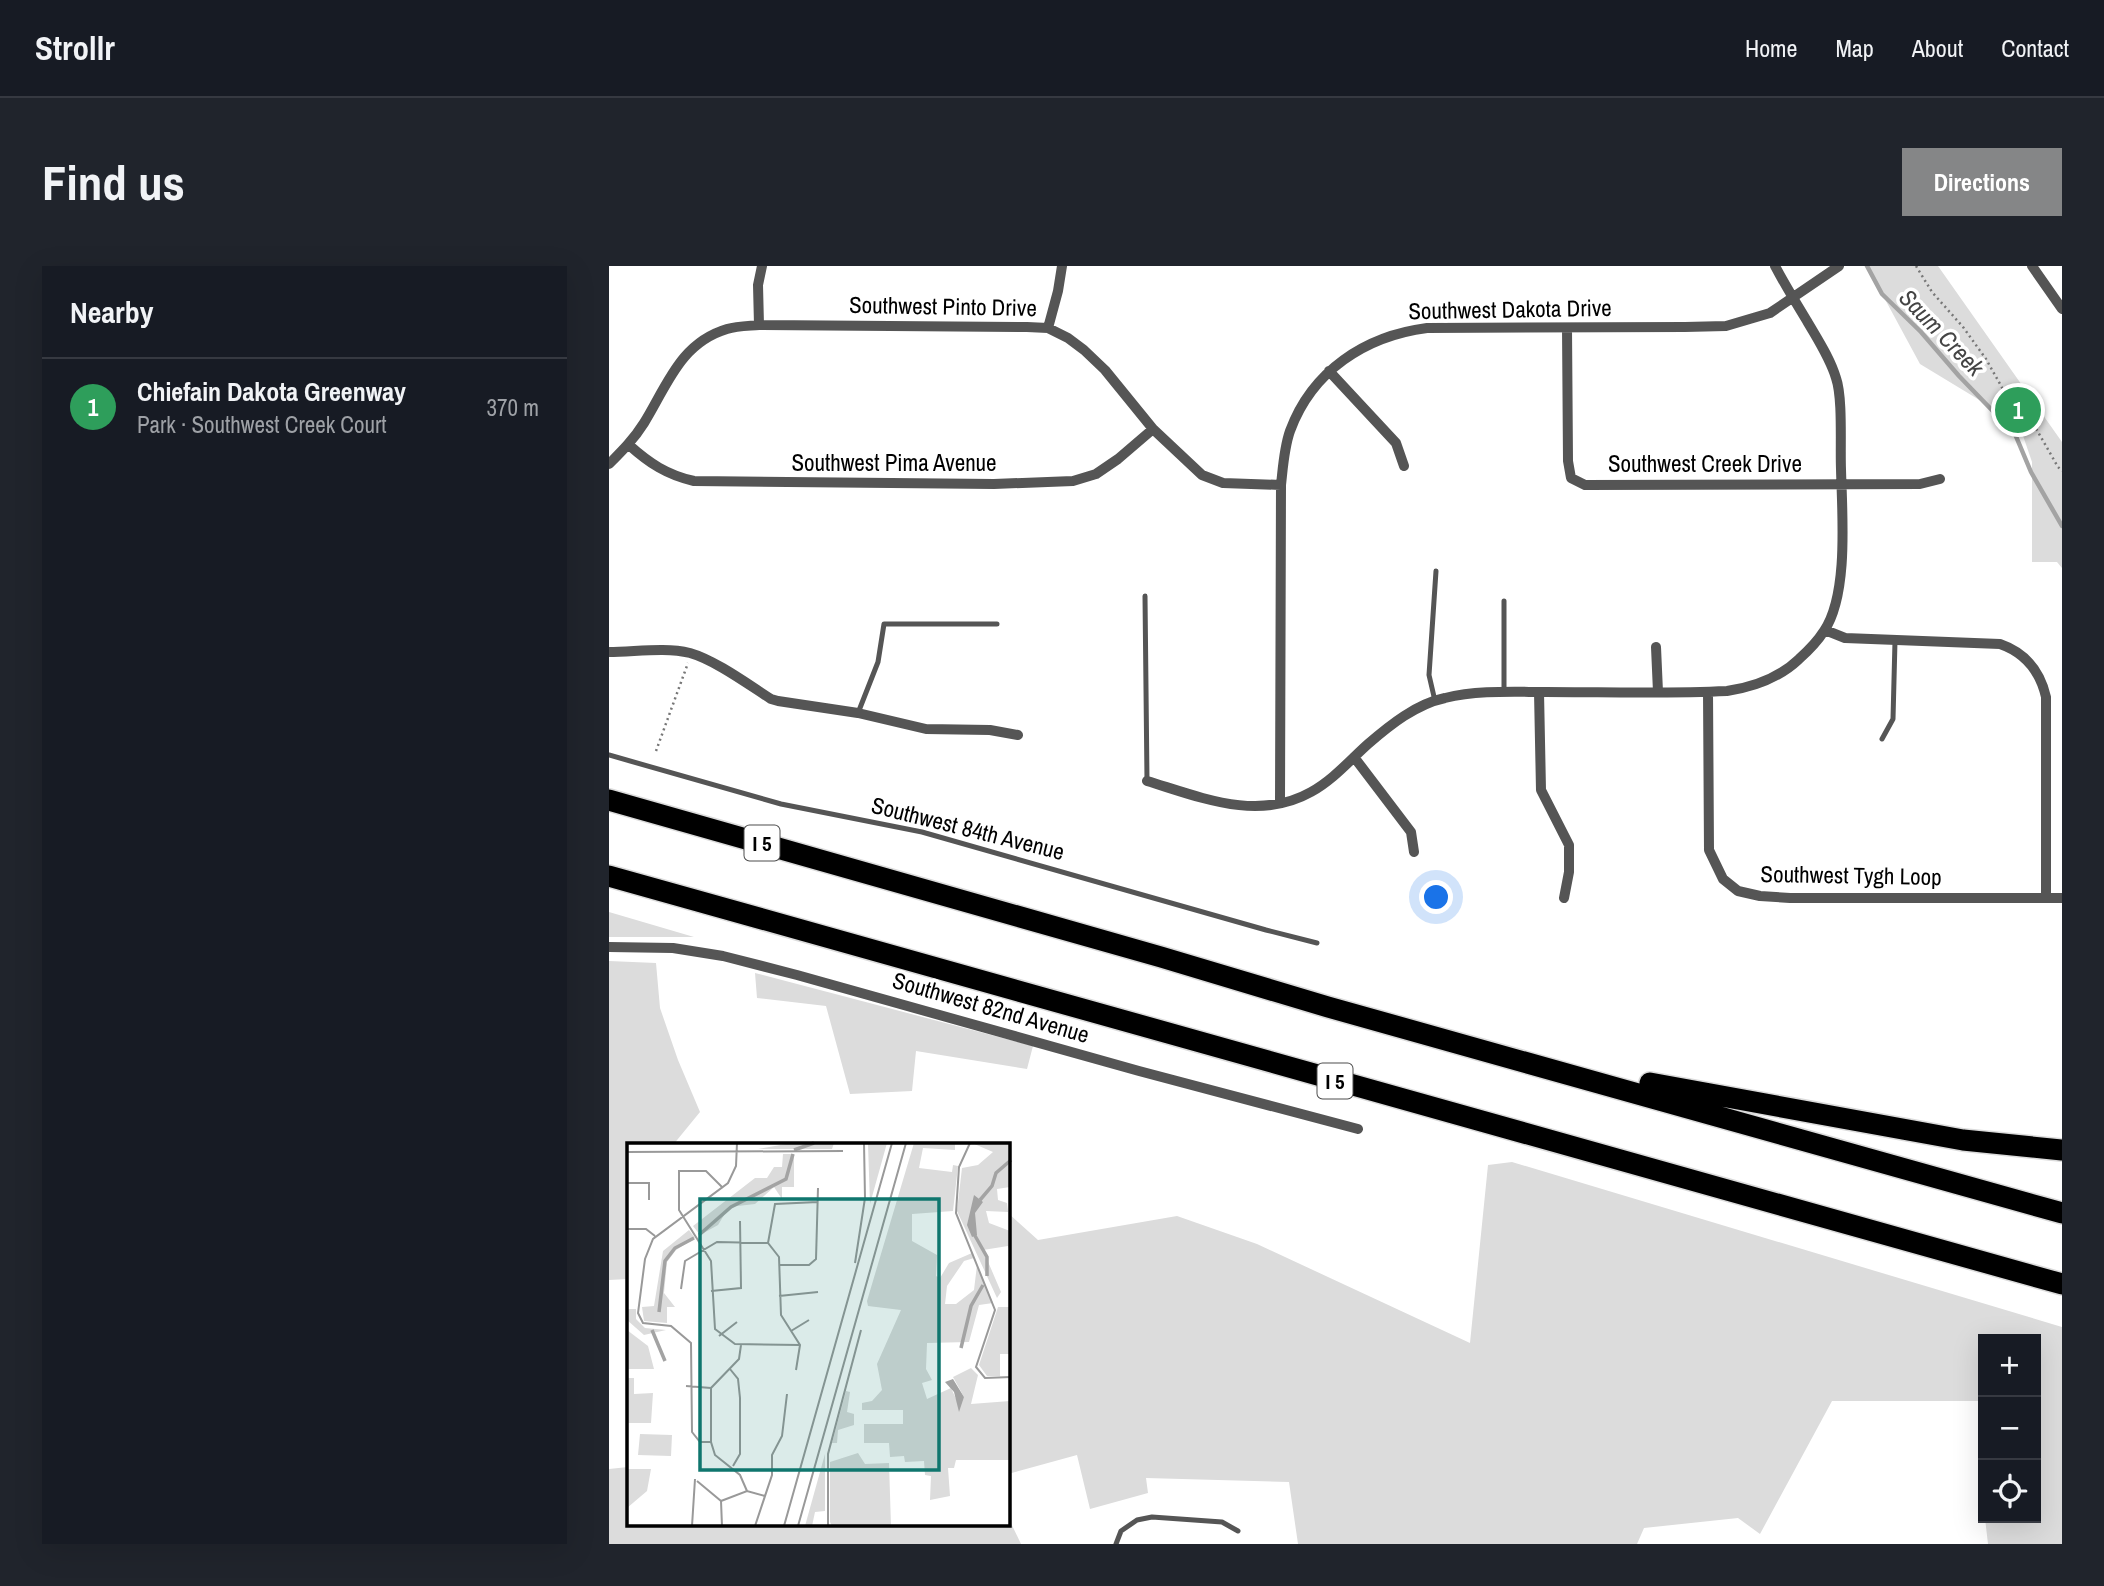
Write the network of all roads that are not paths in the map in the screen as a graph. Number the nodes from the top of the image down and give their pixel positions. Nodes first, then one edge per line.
1 (762, 266) edge
2 (1062, 266) edge
3 (1775, 266) edge
4 (1839, 266) edge
5 (2032, 266) edge
6 (1793, 299) junction
7 (2062, 309) edge
8 (759, 325) junction
9 (1048, 328) junction
10 (1567, 328) junction
11 (1329, 371) junction
12 (1153, 429) junction
13 (629, 445) junction
14 (609, 464) edge
15 (1404, 466) dead end
16 (1940, 479) dead end
17 (1841, 484) junction
18 (1281, 485) junction
19 (1436, 570) dead end
20 (1145, 596) dead end
21 (1504, 601) dead end
22 (997, 624) dead end
23 (1825, 630) junction
24 (1895, 640) junction
25 (1656, 646) dead end
26 (609, 652) edge
27 (1504, 692) junction
28 (1539, 692) junction
29 (1658, 692) junction
30 (1708, 692) junction
31 (1435, 701) junction
32 (858, 713) junction
33 (1018, 736) dead end
34 (1882, 739) dead end
35 (609, 755) edge
36 (1354, 757) junction
37 (1147, 781) joint
38 (609, 800) edge
39 (1280, 803) junction
40 (1414, 852) dead end
41 (609, 876) edge
42 (1564, 898) dead end
43 (2046, 898) junction
44 (2062, 898) edge
45 (1317, 943) dead end
46 (609, 947) edge
47 (1525, 1060) junction
48 (1358, 1129) dead end
49 (2062, 1150) edge
50 (2062, 1213) edge
51 (2062, 1284) edge
52 (1238, 1531) dead end
53 (1116, 1544) edge

1 - 8 street
2 - 9 street
3 - 6 street
4 - 6 street, Southwest Dakota Drive
5 - 7 street
6 - 10 street, Southwest Dakota Drive
6 - 17 street
8 - 9 street, Southwest Pinto Drive
8 - 13 street, Southwest Pinto Drive
9 - 12 street, Southwest Pinto Drive
10 - 11 street, Southwest Dakota Drive
10 - 17 street, Southwest Creek Drive
11 - 15 street
11 - 18 street, Southwest Dakota Drive
12 - 13 street, Southwest Pima Avenue
12 - 18 street, Southwest Pinto Drive
13 - 14 street, Southwest Pinto Drive
16 - 17 street, Southwest Creek Drive
17 - 23 street
18 - 39 street, Southwest Dakota Drive
19 - 31 lane
20 - 37 lane
21 - 27 lane
22 - 32 lane
23 - 24 street
23 - 30 street
24 - 34 lane
24 - 43 street
25 - 29 street
26 - 32 street
27 - 28 street
27 - 31 street
28 - 29 street
28 - 42 street
29 - 30 street
30 - 43 street, Southwest Tygh Loop
31 - 36 street
32 - 33 street
35 - 45 lane, Southwest 84th Avenue
36 - 39 street
36 - 40 street
37 - 39 street
38 - 47 highway, I 5
41 - 51 highway, I 5
43 - 44 street, Southwest Tygh Loop
46 - 48 street, Southwest 82nd Avenue
47 - 49 highway
47 - 50 highway, I 5
52 - 53 lane

